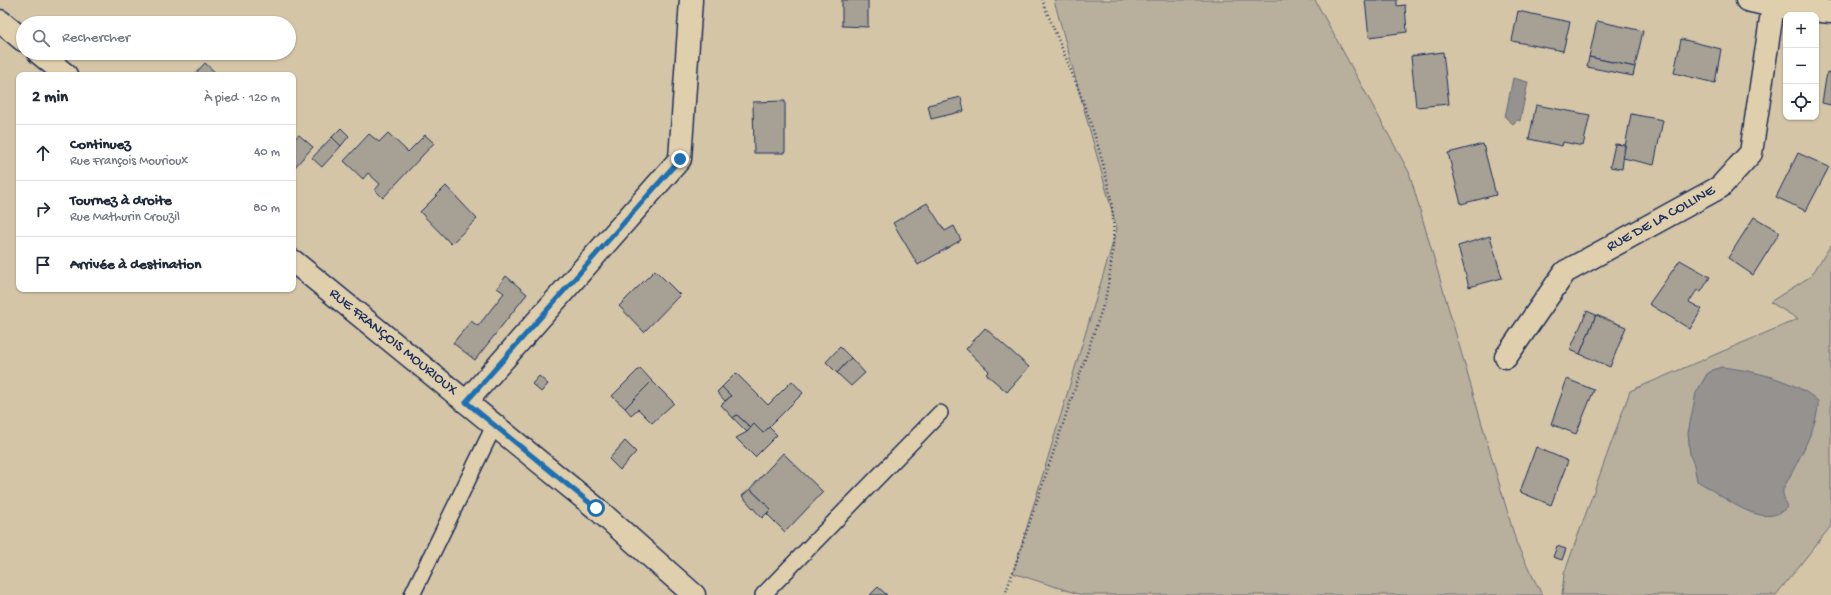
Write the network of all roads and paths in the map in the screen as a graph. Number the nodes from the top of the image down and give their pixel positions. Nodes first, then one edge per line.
1 (691, 0) edge
2 (1042, 0) edge
3 (1747, 0) edge
4 (1773, 6) junction
5 (1831, 12) edge
6 (0, 22) edge
7 (16, 35) edge
8 (48, 60) edge
9 (62, 72) edge
10 (296, 263) edge
11 (1506, 357) dead end
12 (466, 402) junction
13 (940, 413) dead end
14 (494, 426) junction
15 (412, 595) edge
16 (694, 595) edge
17 (763, 595) edge
18 (1005, 595) edge

1 - 12 street
2 - 18 path
3 - 4 street
4 - 5 street
4 - 11 street, RUE DE LA COLLINE
6 - 7 street
8 - 9 street
10 - 12 street, RUE FRANÇOIS MOURIOUX
12 - 14 street, RUE FRANÇOIS MOURIOUX
13 - 17 lane
14 - 15 lane
14 - 16 street, RUE FRANÇOIS MOURIOUX

